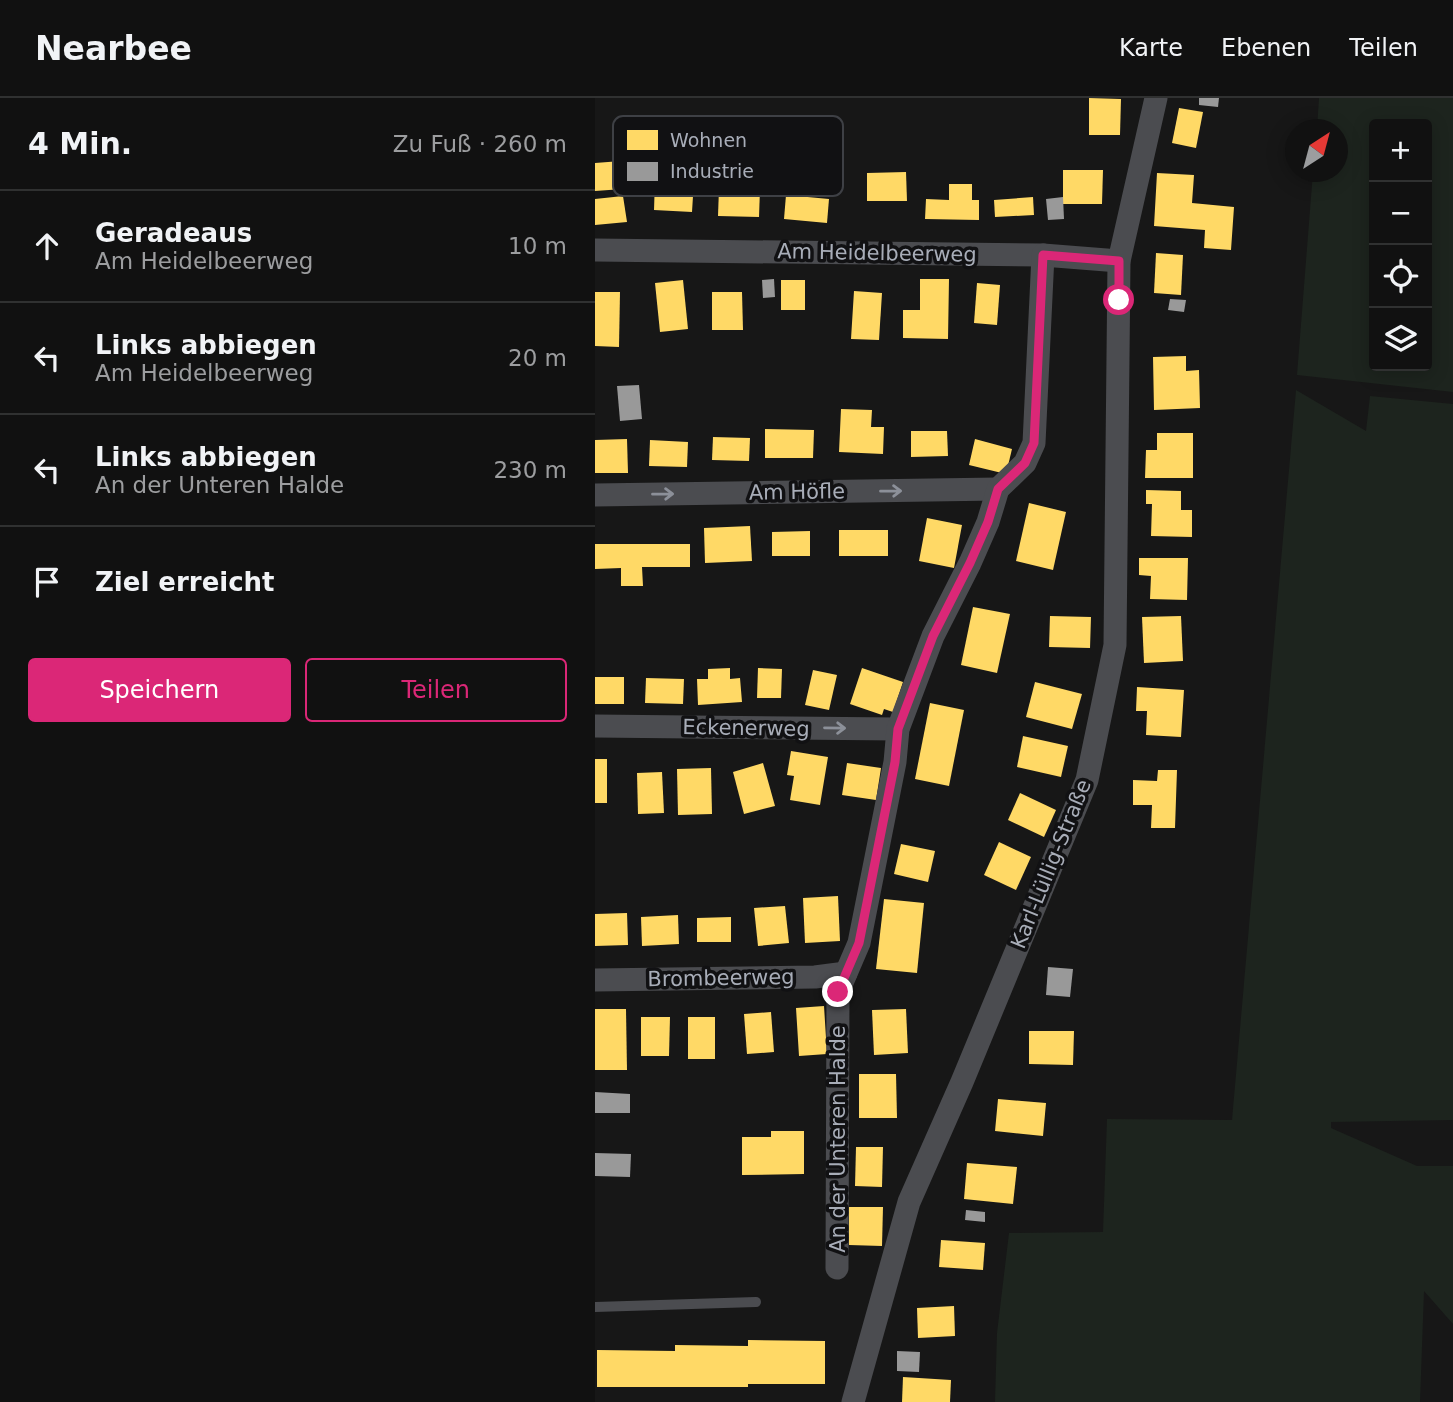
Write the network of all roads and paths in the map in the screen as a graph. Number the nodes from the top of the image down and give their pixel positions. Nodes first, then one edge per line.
1 (1156, 98) edge
2 (595, 250) edge
3 (1043, 255) junction
4 (1119, 261) junction
5 (998, 489) junction
6 (595, 495) edge
7 (595, 726) edge
8 (898, 729) junction
9 (846, 973) junction
10 (595, 980) edge
11 (837, 1268) dead end
12 (756, 1302) dead end
13 (595, 1307) edge
14 (853, 1402) edge

1 - 4 street
2 - 3 street, Am Heidelbeerweg
3 - 4 street, Am Heidelbeerweg
3 - 5 street, An der Unteren Halde
4 - 14 street, Karl-Lüllig-Straße
6 -> 5 street, Am Höfle
5 - 8 street, An der Unteren Halde
7 -> 8 street, Eckenerweg
8 - 9 street, An der Unteren Halde
9 - 10 street, Brombeerweg
9 - 11 street, An der Unteren Halde
12 - 13 lane

